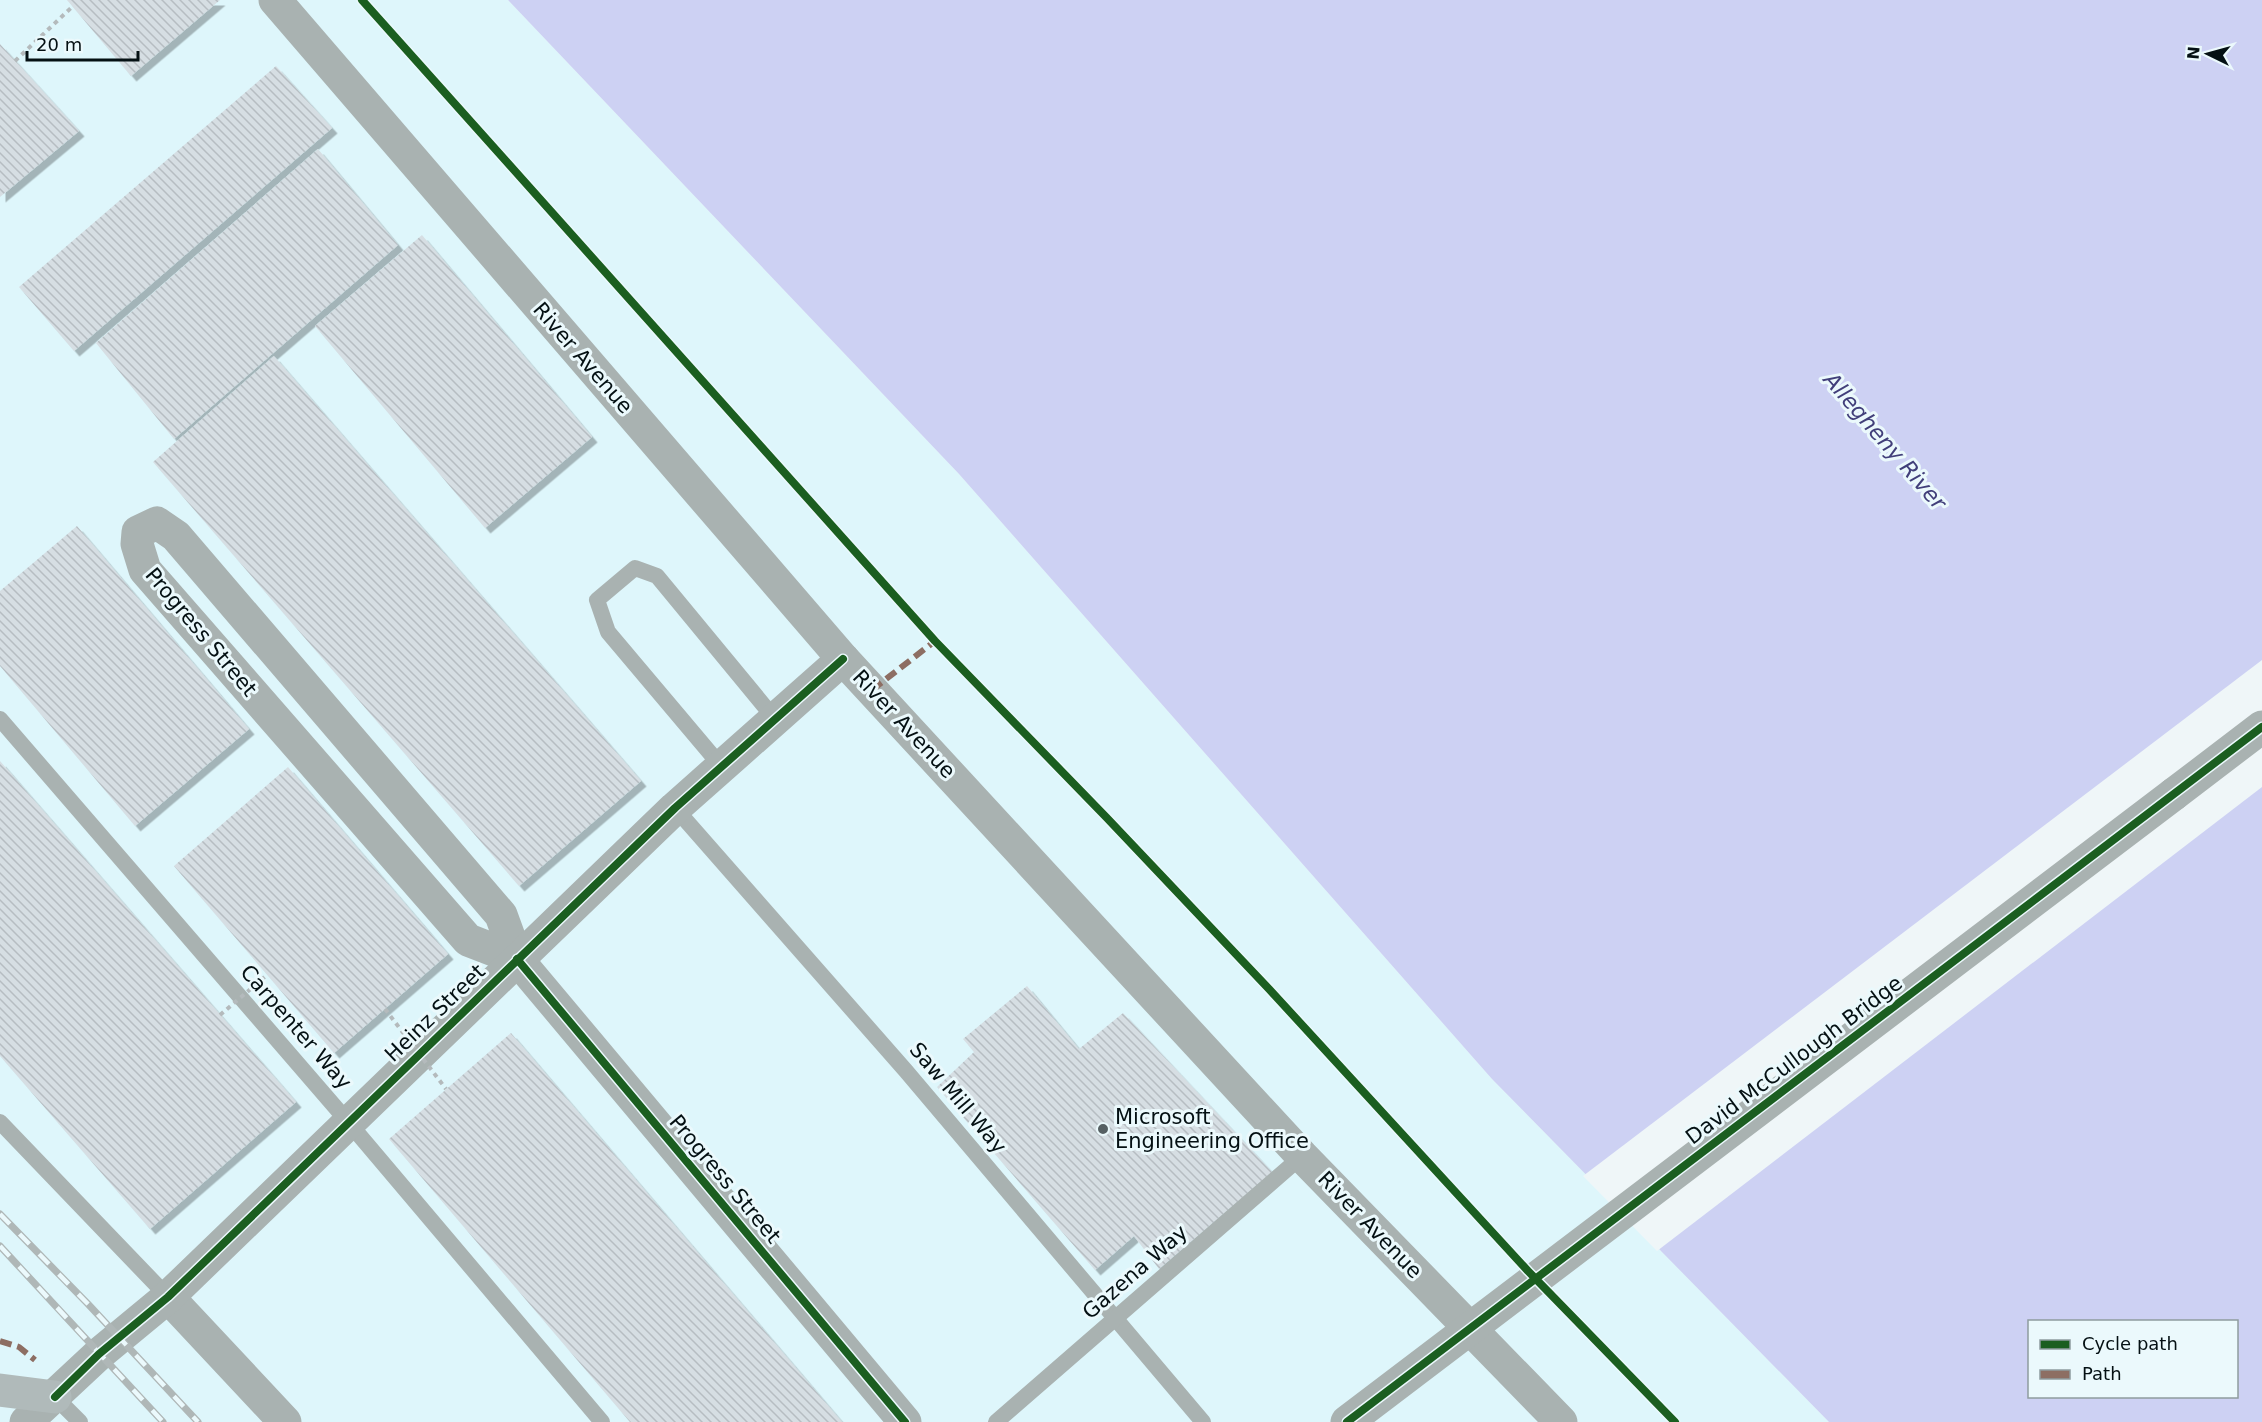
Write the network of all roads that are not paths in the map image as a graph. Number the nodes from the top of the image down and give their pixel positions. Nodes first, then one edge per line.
1 (275, 0) edge
2 (843, 659) junction
3 (0, 719) edge
4 (775, 719) junction
5 (2262, 727) edge
6 (721, 766) junction
7 (675, 808) junction
8 (517, 959) junction
9 (0, 1122) edge
10 (349, 1123) junction
11 (1302, 1155) junction
12 (168, 1297) junction
13 (1116, 1319) junction
14 (0, 1390) edge
15 (55, 1397) junction
16 (26, 1422) edge
17 (80, 1422) edge
18 (285, 1422) edge
19 (602, 1422) edge
20 (905, 1422) edge
21 (996, 1422) edge
22 (1203, 1422) edge
23 (1347, 1422) edge
24 (1561, 1422) edge

1 - 2 street, River Avenue
2 - 4 street, Heinz Street
2 - 11 street, River Avenue
3 - 10 lane, Carpenter Way
4 - 6 street, Heinz Street
4 - 6 lane
5 - 23 street, David McCullough Bridge, bridge
6 - 7 street, Heinz Street
7 - 8 street, Heinz Street
7 - 13 lane, Saw Mill Way
8 - 8 street, Progress Street
8 - 10 street, Heinz Street
8 - 20 street, Progress Street
9 - 12 lane
10 - 12 street, Heinz Street
10 - 19 lane, Carpenter Way
11 - 13 lane, Gazena Way
11 - 24 street, River Avenue
12 - 15 street, Heinz Street
12 - 18 street
13 - 21 lane, Gazena Way
13 - 22 lane, Saw Mill Way
14 - 15 highway
15 - 16 street, Heinz Street
15 - 17 lane

